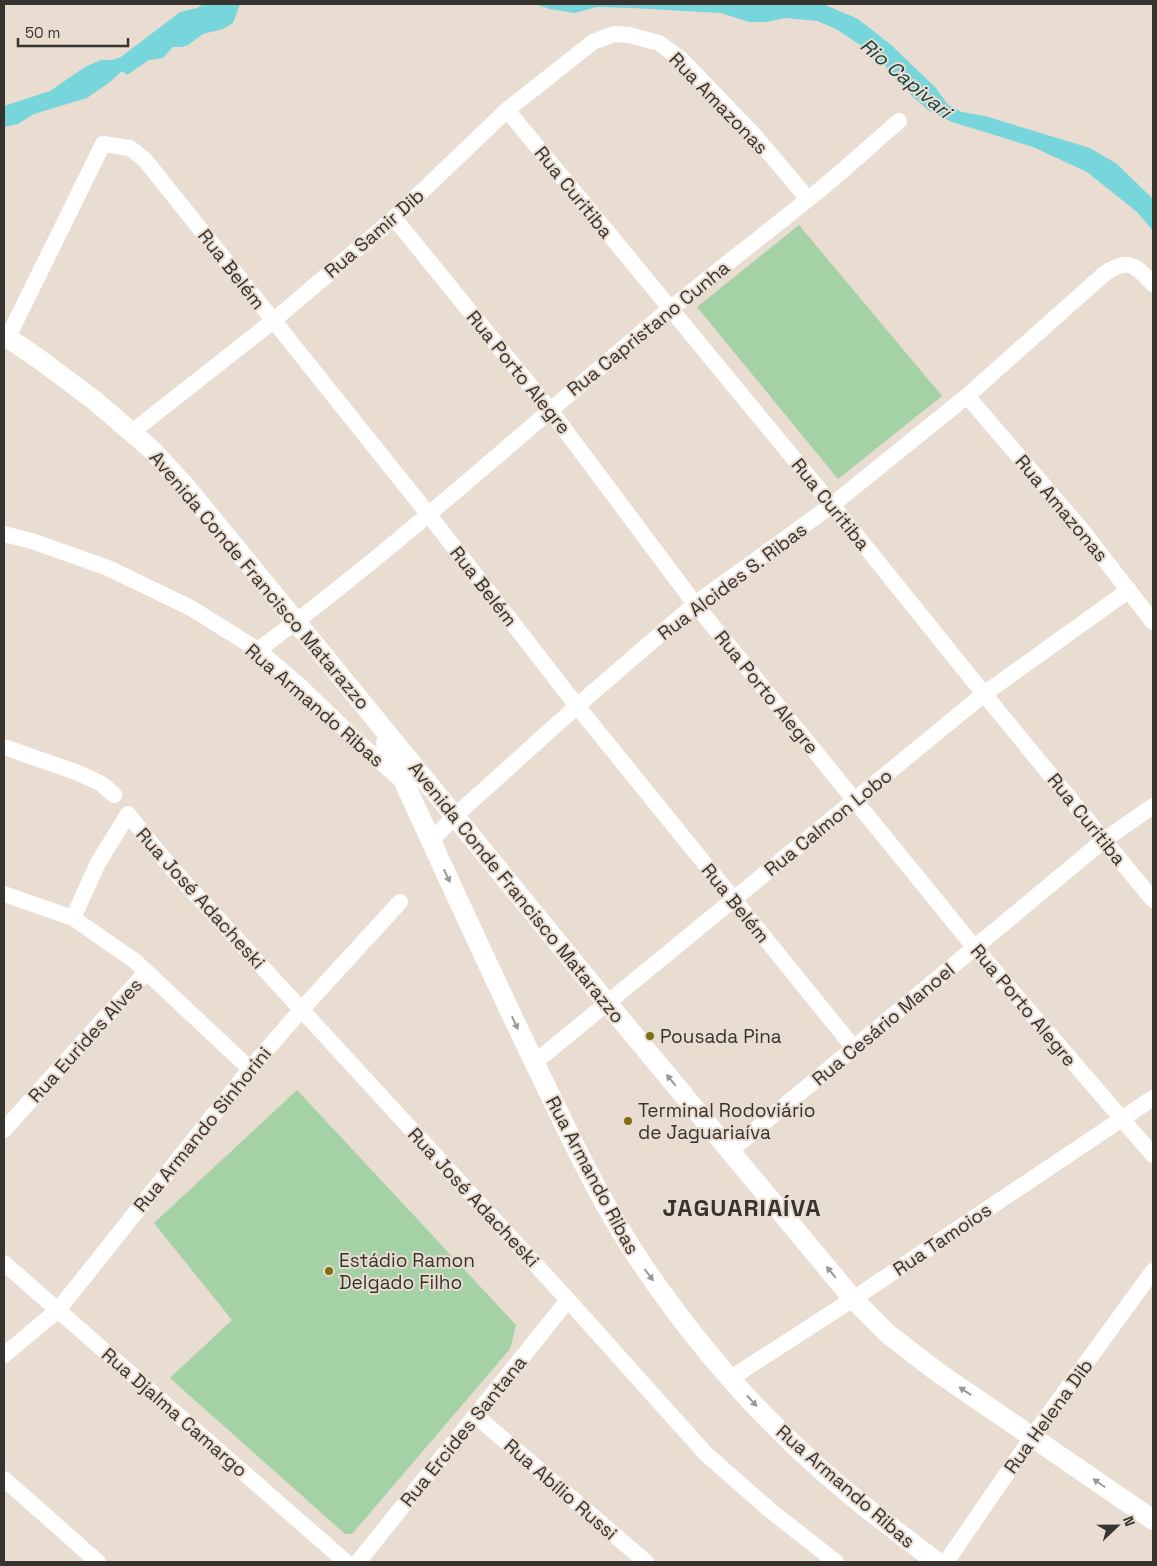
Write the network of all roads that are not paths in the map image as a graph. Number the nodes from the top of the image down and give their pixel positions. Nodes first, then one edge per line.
1 (614, 34) joint
2 (507, 110) junction
3 (899, 121) dead end
4 (808, 199) junction
5 (394, 218) junction
6 (1153, 284) edge
7 (670, 308) junction
8 (273, 321) junction
9 (6, 336) edge
10 (968, 396) junction
11 (550, 410) junction
12 (132, 432) junction
13 (832, 505) junction
14 (429, 515) junction
15 (4, 534) edge
16 (1129, 590) junction
17 (696, 604) junction
18 (296, 622) junction
19 (1153, 622) edge
20 (258, 650) junction
21 (984, 694) junction
22 (577, 706) junction
23 (374, 717) junction
24 (4, 747) edge
25 (405, 784) junction
26 (114, 795) dead end
27 (855, 800) junction
28 (1153, 806) edge
29 (455, 816) junction
30 (1104, 840) junction
31 (431, 841) junction
32 (4, 894) edge
33 (734, 900) junction
34 (1153, 900) edge
35 (400, 902) dead end
36 (73, 918) junction
37 (974, 948) junction
38 (146, 972) junction
39 (608, 1004) junction
40 (301, 1010) junction
41 (854, 1048) junction
42 (534, 1064) junction
43 (250, 1069) junction
44 (1153, 1098) edge
45 (1121, 1119) junction
46 (4, 1130) edge
47 (730, 1151) junction
48 (1153, 1156) edge
49 (4, 1263) edge
50 (1153, 1271) edge
51 (852, 1299) junction
52 (568, 1300) junction
53 (58, 1310) junction
54 (4, 1354) edge
55 (730, 1378) junction
56 (475, 1415) junction
57 (1032, 1437) junction
58 (4, 1479) edge
59 (1153, 1520) edge
60 (68, 1536) junction
61 (84, 1562) edge
62 (98, 1562) edge
63 (346, 1562) edge
64 (358, 1562) edge
65 (646, 1562) edge
66 (836, 1562) edge
67 (937, 1562) edge
68 (946, 1562) edge

1 - 2 street, Rua Samir Dib
1 - 4 street, Rua Amazonas
2 - 5 street, Rua Samir Dib
2 - 7 street, Rua Curitiba
3 - 4 street, Rua Capristano Cunha
4 - 7 street, Rua Capristano Cunha
5 - 8 street, Rua Samir Dib
5 - 11 street, Rua Porto Alegre
6 - 10 street, Rua Alcides S. Ribas
7 - 11 street, Rua Capristano Cunha
7 - 13 street, Rua Curitiba
8 - 9 street, Rua Belém
8 - 12 street, Rua Samir Dib
8 - 14 street, Rua Belém
9 - 12 street, Avenida Conde Francisco Matarazzo
10 - 13 street, Rua Alcides S. Ribas
10 - 16 street, Rua Amazonas
11 - 14 street, Rua Capristano Cunha
11 - 17 street, Rua Porto Alegre
12 - 18 street, Avenida Conde Francisco Matarazzo
13 - 17 street, Rua Alcides S. Ribas
13 - 21 street, Rua Curitiba
14 - 18 street, Rua Capristano Cunha
14 - 22 street, Rua Belém
15 - 20 street, Rua Armando Ribas
16 - 19 street, Rua Amazonas
16 - 21 street, Rua Calmon Lobo
17 - 22 street, Rua Alcides S. Ribas
17 - 27 street, Rua Porto Alegre
18 - 20 street, Rua Capristano Cunha
18 - 23 street, Avenida Conde Francisco Matarazzo
20 - 25 street, Rua Armando Ribas
21 - 27 street, Rua Calmon Lobo
21 - 30 street, Rua Curitiba
22 - 29 street, Rua Alcides S. Ribas
22 - 33 street, Rua Belém
23 - 25 street, Rua Armando Ribas
23 - 29 street, Avenida Conde Francisco Matarazzo
24 - 26 street
25 - 31 street, Rua Armando Ribas
27 - 33 street, Rua Calmon Lobo
27 - 37 street, Rua Porto Alegre
28 - 30 street, Rua Cesário Manoel
29 - 31 street, Rua Alcides S. Ribas
29 - 39 street, Avenida Conde Francisco Matarazzo
30 - 34 street, Rua Curitiba
30 - 37 street, Rua Cesário Manoel
31 -> 42 street, Rua Armando Ribas
32 - 36 street
33 - 39 street, Rua Calmon Lobo
33 - 41 street, Rua Belém
35 - 40 street, Rua Armando Sinhorini
36 - 38 street
36 - 40 street, Rua José Adacheski
37 - 41 street, Rua Cesário Manoel
37 - 45 street, Rua Porto Alegre
38 - 43 street
38 - 46 street, Rua Eurides Alves
39 - 42 street, Rua Calmon Lobo
47 -> 39 street, Avenida Conde Francisco Matarazzo
40 - 43 street, Rua Armando Sinhorini
40 - 52 street, Rua José Adacheski
41 - 47 street, Rua Cesário Manoel
42 -> 55 street, Rua Armando Ribas
43 - 53 street, Rua Armando Sinhorini
44 - 45 street, Rua Tamoios
45 - 48 street, Rua Porto Alegre
45 - 51 street, Rua Tamoios
51 -> 47 street, Avenida Conde Francisco Matarazzo
49 - 53 street, Rua Djalma Camargo
50 - 57 street, Rua Helena Dib
51 - 55 street, Rua Tamoios
57 -> 51 street, Avenida Conde Francisco Matarazzo
52 - 56 street, Rua Ercides Santana
52 - 66 street, Rua José Adacheski
53 - 54 street, Rua Armando Sinhorini
53 - 63 street, Rua Djalma Camargo
55 -> 67 street, Rua Armando Ribas
56 - 64 street, Rua Ercides Santana
56 - 65 street, Rua Abílio Russi
59 -> 57 street, Avenida Conde Francisco Matarazzo
57 - 68 street, Rua Helena Dib
58 - 60 street
60 - 61 street
60 - 62 street

